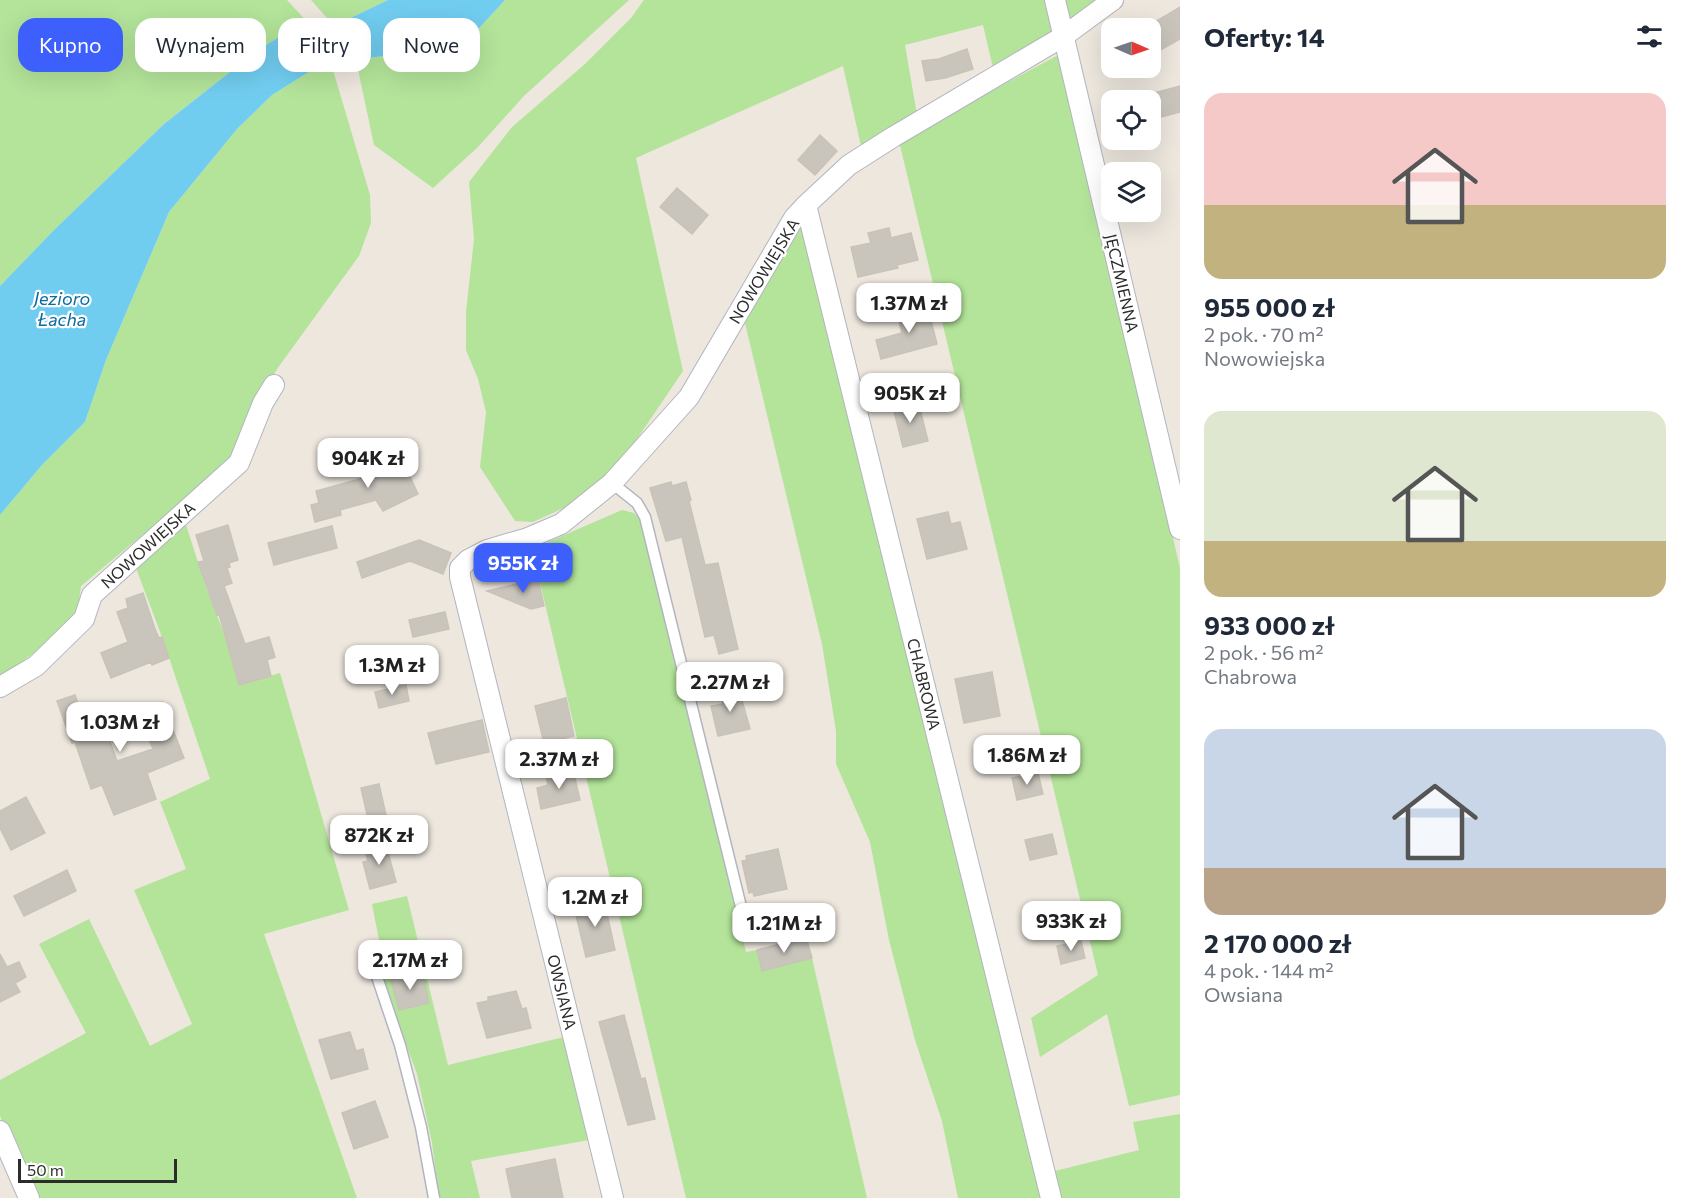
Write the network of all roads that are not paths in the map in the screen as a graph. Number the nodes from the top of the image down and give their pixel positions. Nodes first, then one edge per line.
1 (1055, 0) edge
2 (1113, 0) edge
3 (1064, 36) junction
4 (806, 205) junction
5 (274, 386) dead end
6 (612, 483) junction
7 (1180, 529) edge
8 (460, 577) joint
9 (0, 687) edge
10 (745, 922) dead end
11 (371, 959) dead end
12 (0, 1131) edge
13 (29, 1198) edge
14 (434, 1198) edge
15 (613, 1198) edge
16 (1051, 1198) edge

1 - 3 street, JĘCZMIENNA
2 - 3 street, NOWOWIEJSKA
3 - 4 street, NOWOWIEJSKA
3 - 7 street, JĘCZMIENNA
4 - 6 street, NOWOWIEJSKA
4 - 16 street, CHABROWA
5 - 9 street, NOWOWIEJSKA
6 - 8 street, NOWOWIEJSKA
6 - 10 lane
8 - 15 street, OWSIANA
11 - 14 lane
12 - 13 street

